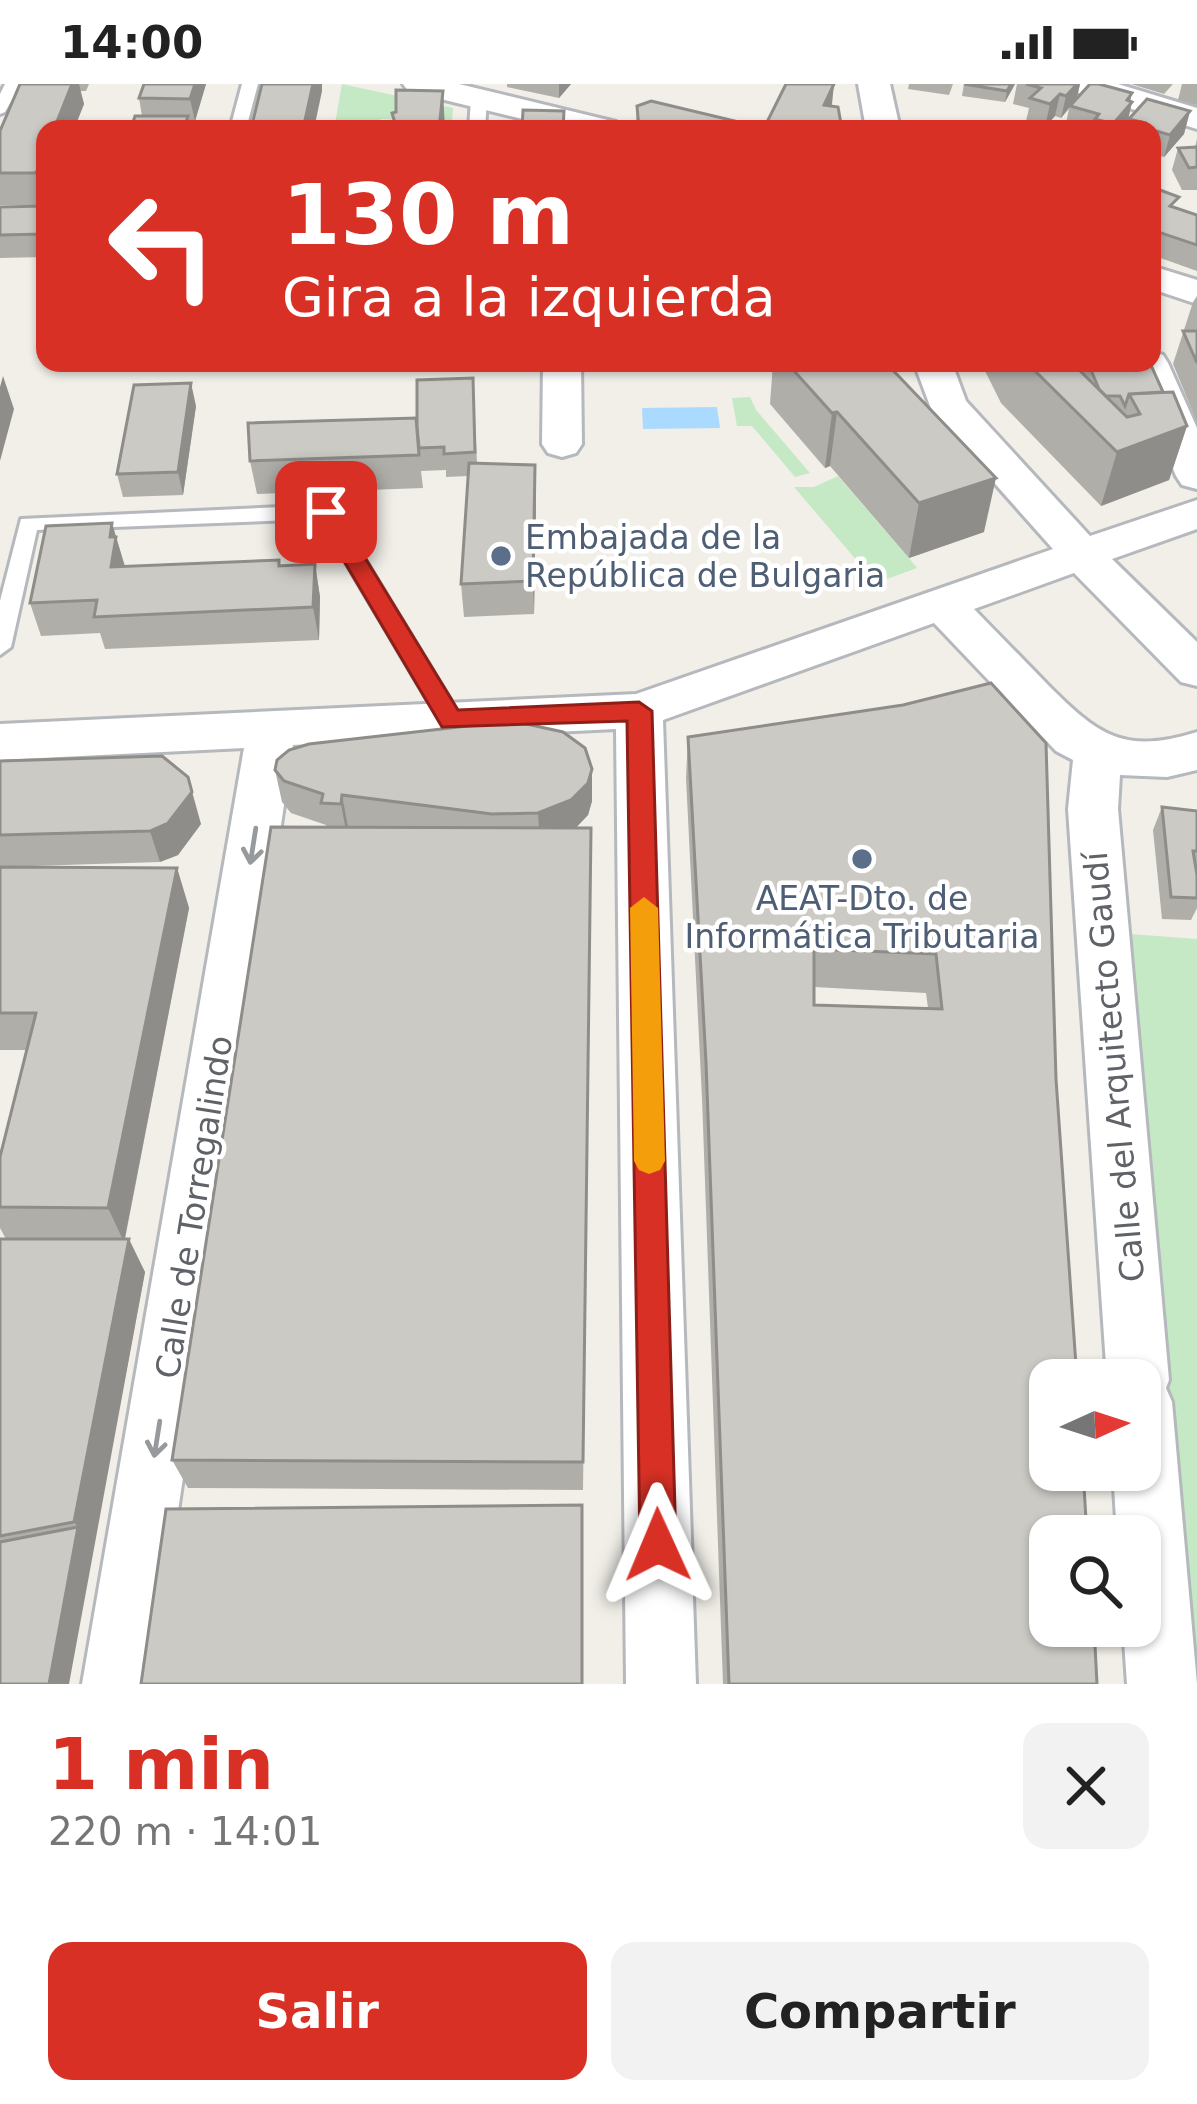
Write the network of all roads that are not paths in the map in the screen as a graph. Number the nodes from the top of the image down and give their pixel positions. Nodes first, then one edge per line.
1 (13, 84) edge
2 (250, 84) edge
3 (419, 84) edge
4 (874, 84) edge
5 (1084, 84) edge
6 (0, 109) edge
7 (478, 114) edge
8 (1197, 119) edge
9 (240, 120) edge
10 (529, 120) edge
11 (881, 120) edge
12 (1161, 280) edge
13 (1197, 293) edge
14 (562, 372) edge
15 (936, 372) edge
16 (1153, 372) edge
17 (562, 444) dead end
18 (1197, 476) edge
19 (1197, 514) edge
20 (1084, 557) junction
21 (945, 607) junction
22 (0, 647) edge
23 (1197, 670) edge
24 (639, 711) junction
25 (451, 720) junction
26 (271, 731) junction
27 (0, 742) edge
28 (1098, 754) junction
29 (1188, 764) edge
30 (1136, 1359) edge
31 (1147, 1491) edge
32 (117, 1684) edge
33 (661, 1684) edge
34 (1162, 1684) edge

1 - 6 lane
2 - 9 lane
3 - 7 street
4 - 11 street
5 - 8 street
7 - 10 street
12 - 13 street
14 - 17 street
15 - 20 street
16 - 18 street
19 - 20 street
20 - 21 street
20 - 23 street
21 - 24 street
21 - 28 street
22 - 25 lane
24 - 25 street
24 - 33 street
25 - 26 street
26 - 27 street
26 -> 32 street, Calle de Torregalindo
28 - 29 street
28 - 30 street, Calle del Arquitecto Gaudí
31 - 34 street

